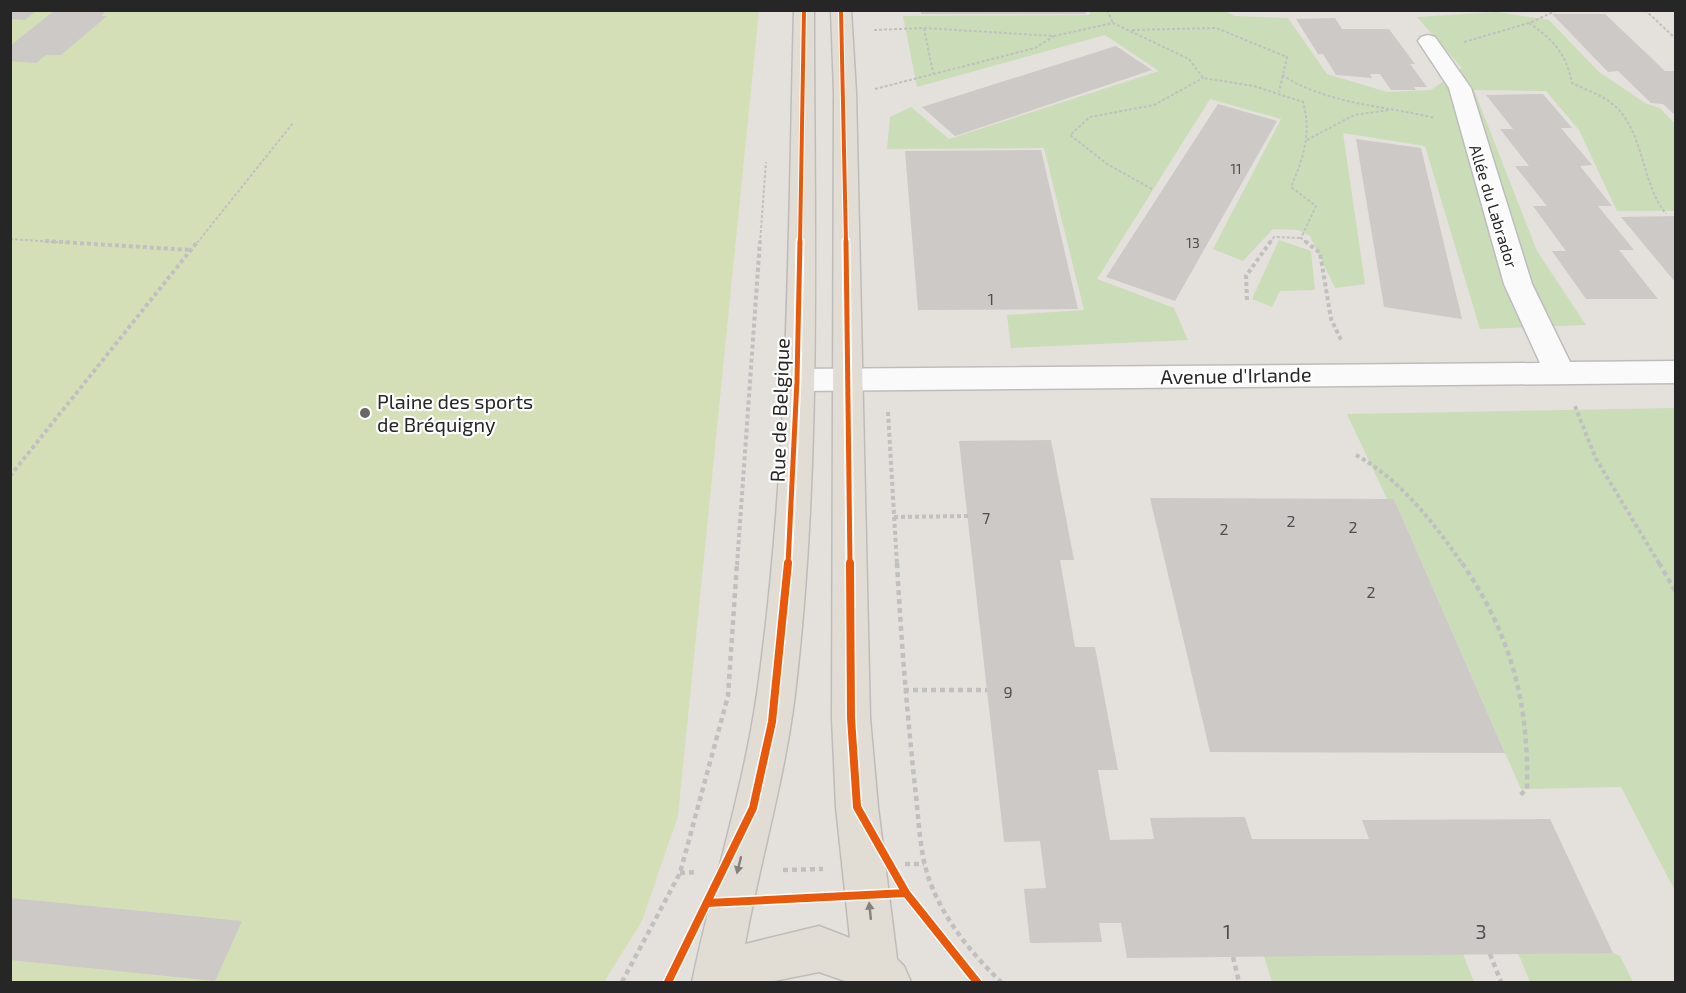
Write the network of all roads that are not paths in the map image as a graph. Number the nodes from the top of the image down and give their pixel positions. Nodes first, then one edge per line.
1 (804, 10) edge
2 (841, 20) edge
3 (1431, 46) road end
4 (1676, 372) edge
5 (1560, 373) junction
6 (849, 379) junction
7 (797, 380) junction
8 (882, 976) edge
9 (715, 982) edge
10 (731, 982) edge

1 - 7 main road, Rue de Belgique
2 - 6 main road
3 - 5 street, Allée du Labrador
4 - 5 street, Avenue d'Irlande
5 - 6 street, Avenue d'Irlande
6 - 7 street, Avenue d'Irlande
8 -> 6 main road
7 -> 9 main road, Rue de Belgique
8 - 10 main road

